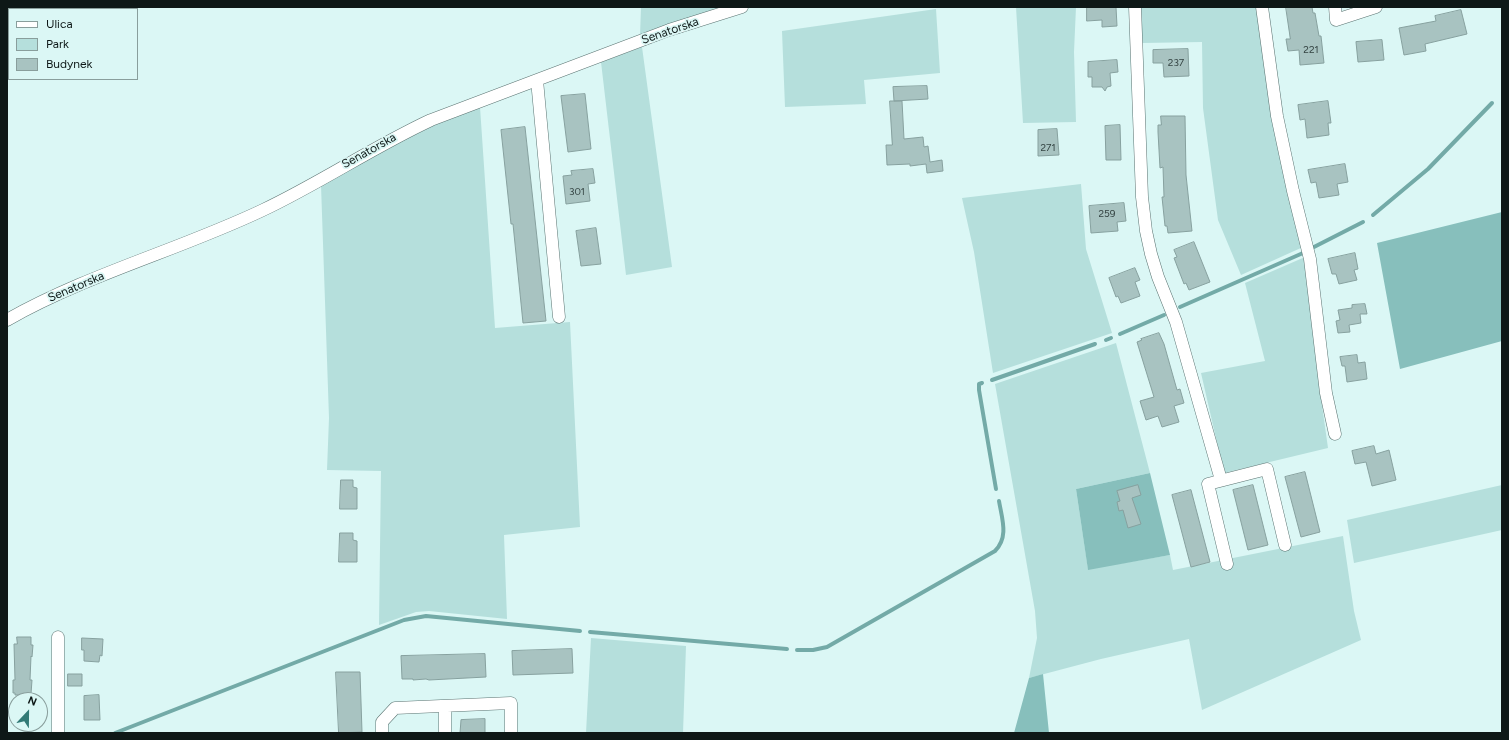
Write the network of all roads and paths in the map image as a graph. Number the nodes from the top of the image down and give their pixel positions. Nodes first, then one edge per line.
1 (742, 7) edge
2 (1135, 7) edge
3 (1262, 7) edge
4 (1334, 7) edge
5 (1376, 7) edge
6 (537, 80) junction
7 (559, 317) dead end
8 (7, 320) edge
9 (1335, 434) dead end
10 (1221, 480) junction
11 (1285, 545) dead end
12 (1227, 564) dead end
13 (58, 637) dead end
14 (445, 706) junction
15 (58, 733) edge
16 (382, 733) edge
17 (445, 733) edge
18 (511, 733) edge

1 - 6 street, Senatorska
2 - 10 street
3 - 9 street
4 - 5 street
6 - 7 street
6 - 8 street, Senatorska
10 - 11 street
10 - 12 street
13 - 15 street
14 - 16 street
14 - 17 street
14 - 18 street

